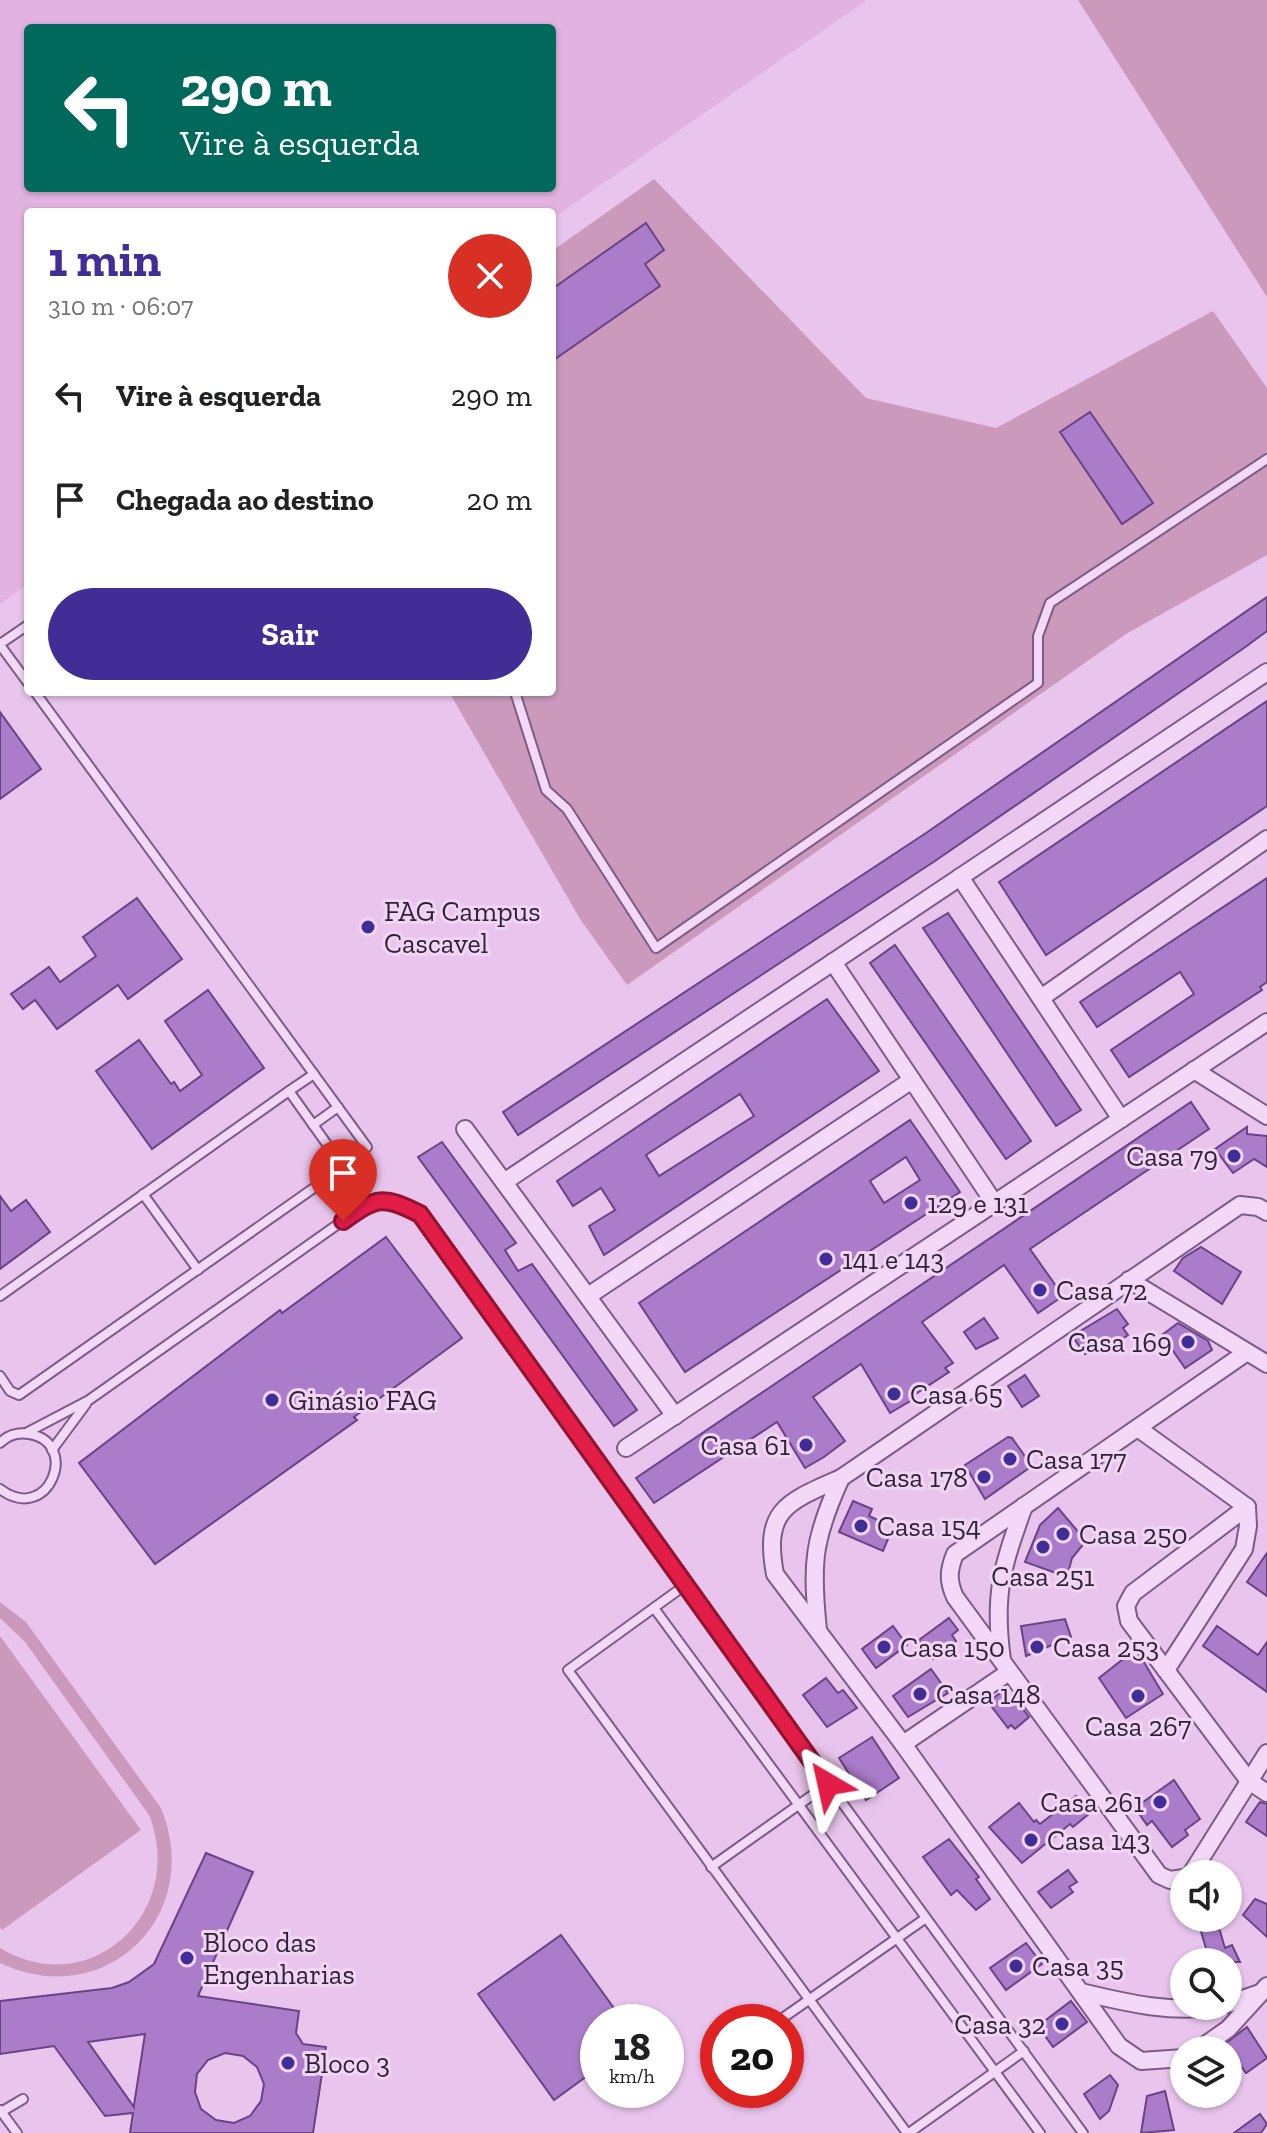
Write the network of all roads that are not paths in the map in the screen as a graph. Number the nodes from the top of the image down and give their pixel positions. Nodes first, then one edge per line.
1 (1267, 459) edge
2 (24, 628) edge
3 (0, 645) edge
4 (1267, 672) edge
5 (24, 678) edge
6 (38, 696) edge
7 (516, 696) edge
8 (1267, 839) edge
9 (960, 877) junction
10 (833, 962) junction
11 (1041, 998) junction
12 (1267, 1022) edge
13 (1194, 1070) junction
14 (314, 1074) junction
15 (912, 1080) junction
16 (289, 1091) junction
17 (338, 1107) junction
18 (1267, 1116) edge
19 (1121, 1119) junction
20 (313, 1125) junction
21 (465, 1129) dead end
22 (341, 1164) junction
23 (504, 1182) junction
24 (143, 1194) junction
25 (993, 1201) junction
26 (1267, 1212) edge
27 (198, 1270) junction
28 (1129, 1280) junction
29 (0, 1296) edge
30 (588, 1296) junction
31 (1247, 1352) junction
32 (1267, 1364) edge
33 (0, 1376) edge
34 (10, 1391) junction
35 (0, 1397) edge
36 (89, 1400) junction
37 (675, 1416) junction
38 (1139, 1429) junction
39 (26, 1433) junction
40 (2, 1438) edge
41 (626, 1448) dead end
42 (52, 1450) junction
43 (841, 1478) junction
44 (0, 1489) edge
45 (1024, 1506) junction
46 (1247, 1507) junction
47 (684, 1586) junction
48 (654, 1608) junction
49 (818, 1634) junction
50 (1006, 1667) junction
51 (1166, 1670) junction
52 (903, 1744) junction
53 (1267, 1753) edge
54 (1249, 1781) junction
55 (828, 1784) junction
56 (1267, 1793) edge
57 (799, 1804) junction
58 (1200, 1860) edge
59 (711, 1867) junction
60 (1170, 1880) edge
61 (926, 1918) junction
62 (897, 1939) junction
63 (1264, 1989) edge
64 (1081, 1992) junction
65 (1242, 1998) edge
66 (811, 2002) junction
67 (804, 2006) edge
68 (1170, 2009) edge
69 (1218, 2036) edge
70 (1024, 2051) junction
71 (1170, 2061) edge
72 (995, 2072) junction
73 (23, 2099) dead end
74 (1, 2111) edge
75 (17, 2133) edge
76 (908, 2133) edge
77 (1040, 2133) edge
78 (1083, 2133) edge

1 - 7 lane
2 - 3 lane
3 - 5 lane
4 - 9 street
6 - 14 lane
8 - 11 street
9 - 10 street
9 - 11 street
10 - 15 street
10 - 23 street
11 - 19 street
12 - 13 street
13 - 18 street
13 - 19 street
14 - 16 lane
14 - 17 lane
15 - 25 street
15 - 30 street
16 - 20 lane
16 - 24 lane
17 - 20 lane
17 - 22 lane
19 - 25 street
20 - 22 lane
21 - 23 street
22 - 27 lane
23 - 30 street
24 - 27 lane
24 - 29 lane
25 - 37 street
26 - 28 street
27 - 34 lane
28 - 31 street
28 - 43 street
30 - 37 street
31 - 32 street
31 - 38 street
33 - 34 lane
34 - 35 lane
36 - 39 lane
36 - 42 lane
36 - 47 lane
37 - 41 street
38 - 45 street
38 - 46 street
39 - 40 lane
39 - 42 lane
42 - 44 lane
43 - 49 street
43 - 49 street
45 - 50 street
45 - 50 street
46 - 51 street
46 - 51 street
47 - 48 lane
47 - 55 lane
48 - 57 lane
48 - 59 lane
49 - 52 street
50 - 52 street
50 - 60 street
51 - 54 street
52 - 64 street
53 - 54 street
54 - 56 street
54 - 58 street
55 - 57 lane
55 - 61 lane
57 - 59 lane
57 - 62 lane
59 - 66 lane
61 - 62 lane
61 - 70 lane
62 - 66 lane
62 - 72 lane
63 - 65 street
63 - 69 street
64 - 68 street
64 - 71 street
66 - 67 lane
66 - 76 lane
70 - 72 lane
70 - 78 lane
72 - 76 lane
72 - 77 lane
73 - 74 lane
74 - 75 lane

